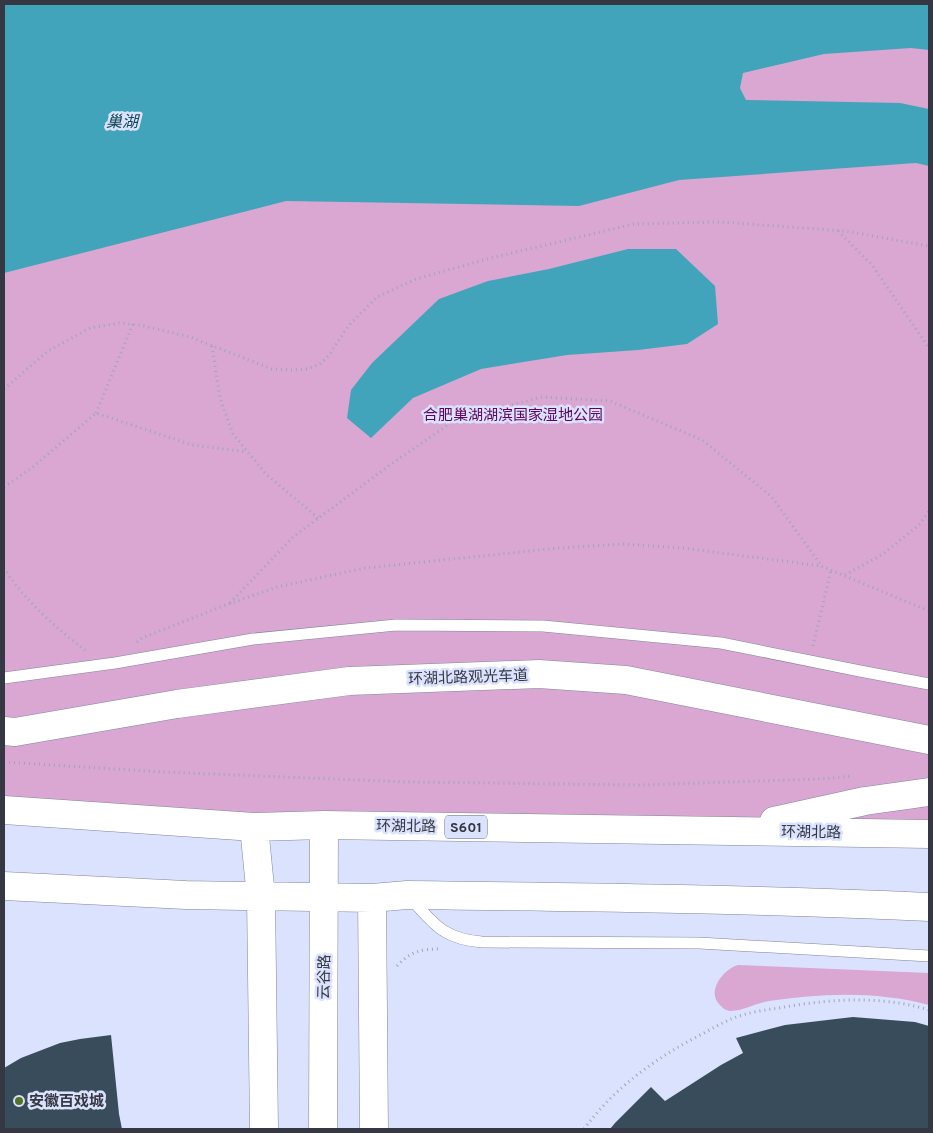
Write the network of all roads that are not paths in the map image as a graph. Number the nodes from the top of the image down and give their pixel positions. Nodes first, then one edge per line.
1 (4, 678) edge
2 (929, 684) edge
3 (4, 731) edge
4 (929, 740) edge
5 (929, 792) edge
6 (4, 810) edge
7 (324, 825) junction
8 (254, 827) junction
9 (739, 831) junction
10 (929, 834) edge
11 (4, 886) edge
12 (407, 895) junction
13 (260, 897) junction
14 (325, 897) junction
15 (372, 898) junction
16 (929, 908) edge
17 (929, 956) edge
18 (264, 1129) edge
19 (322, 1129) edge
20 (374, 1129) edge

1 - 2 lane
3 - 4 main road, 环湖北路观光车道
5 - 9 main road
6 - 8 main road, 环湖北路 / S601
7 - 8 main road, 环湖北路 / S601
7 - 9 main road, 环湖北路 / S601
7 - 14 main road, 云谷路
8 - 13 main road
9 - 10 main road, 环湖北路 / S601
11 - 13 main road
12 - 15 main road
12 - 16 main road
12 - 17 lane
13 - 14 main road
13 - 18 main road
14 - 15 main road
14 - 19 main road, 云谷路
15 - 20 main road

